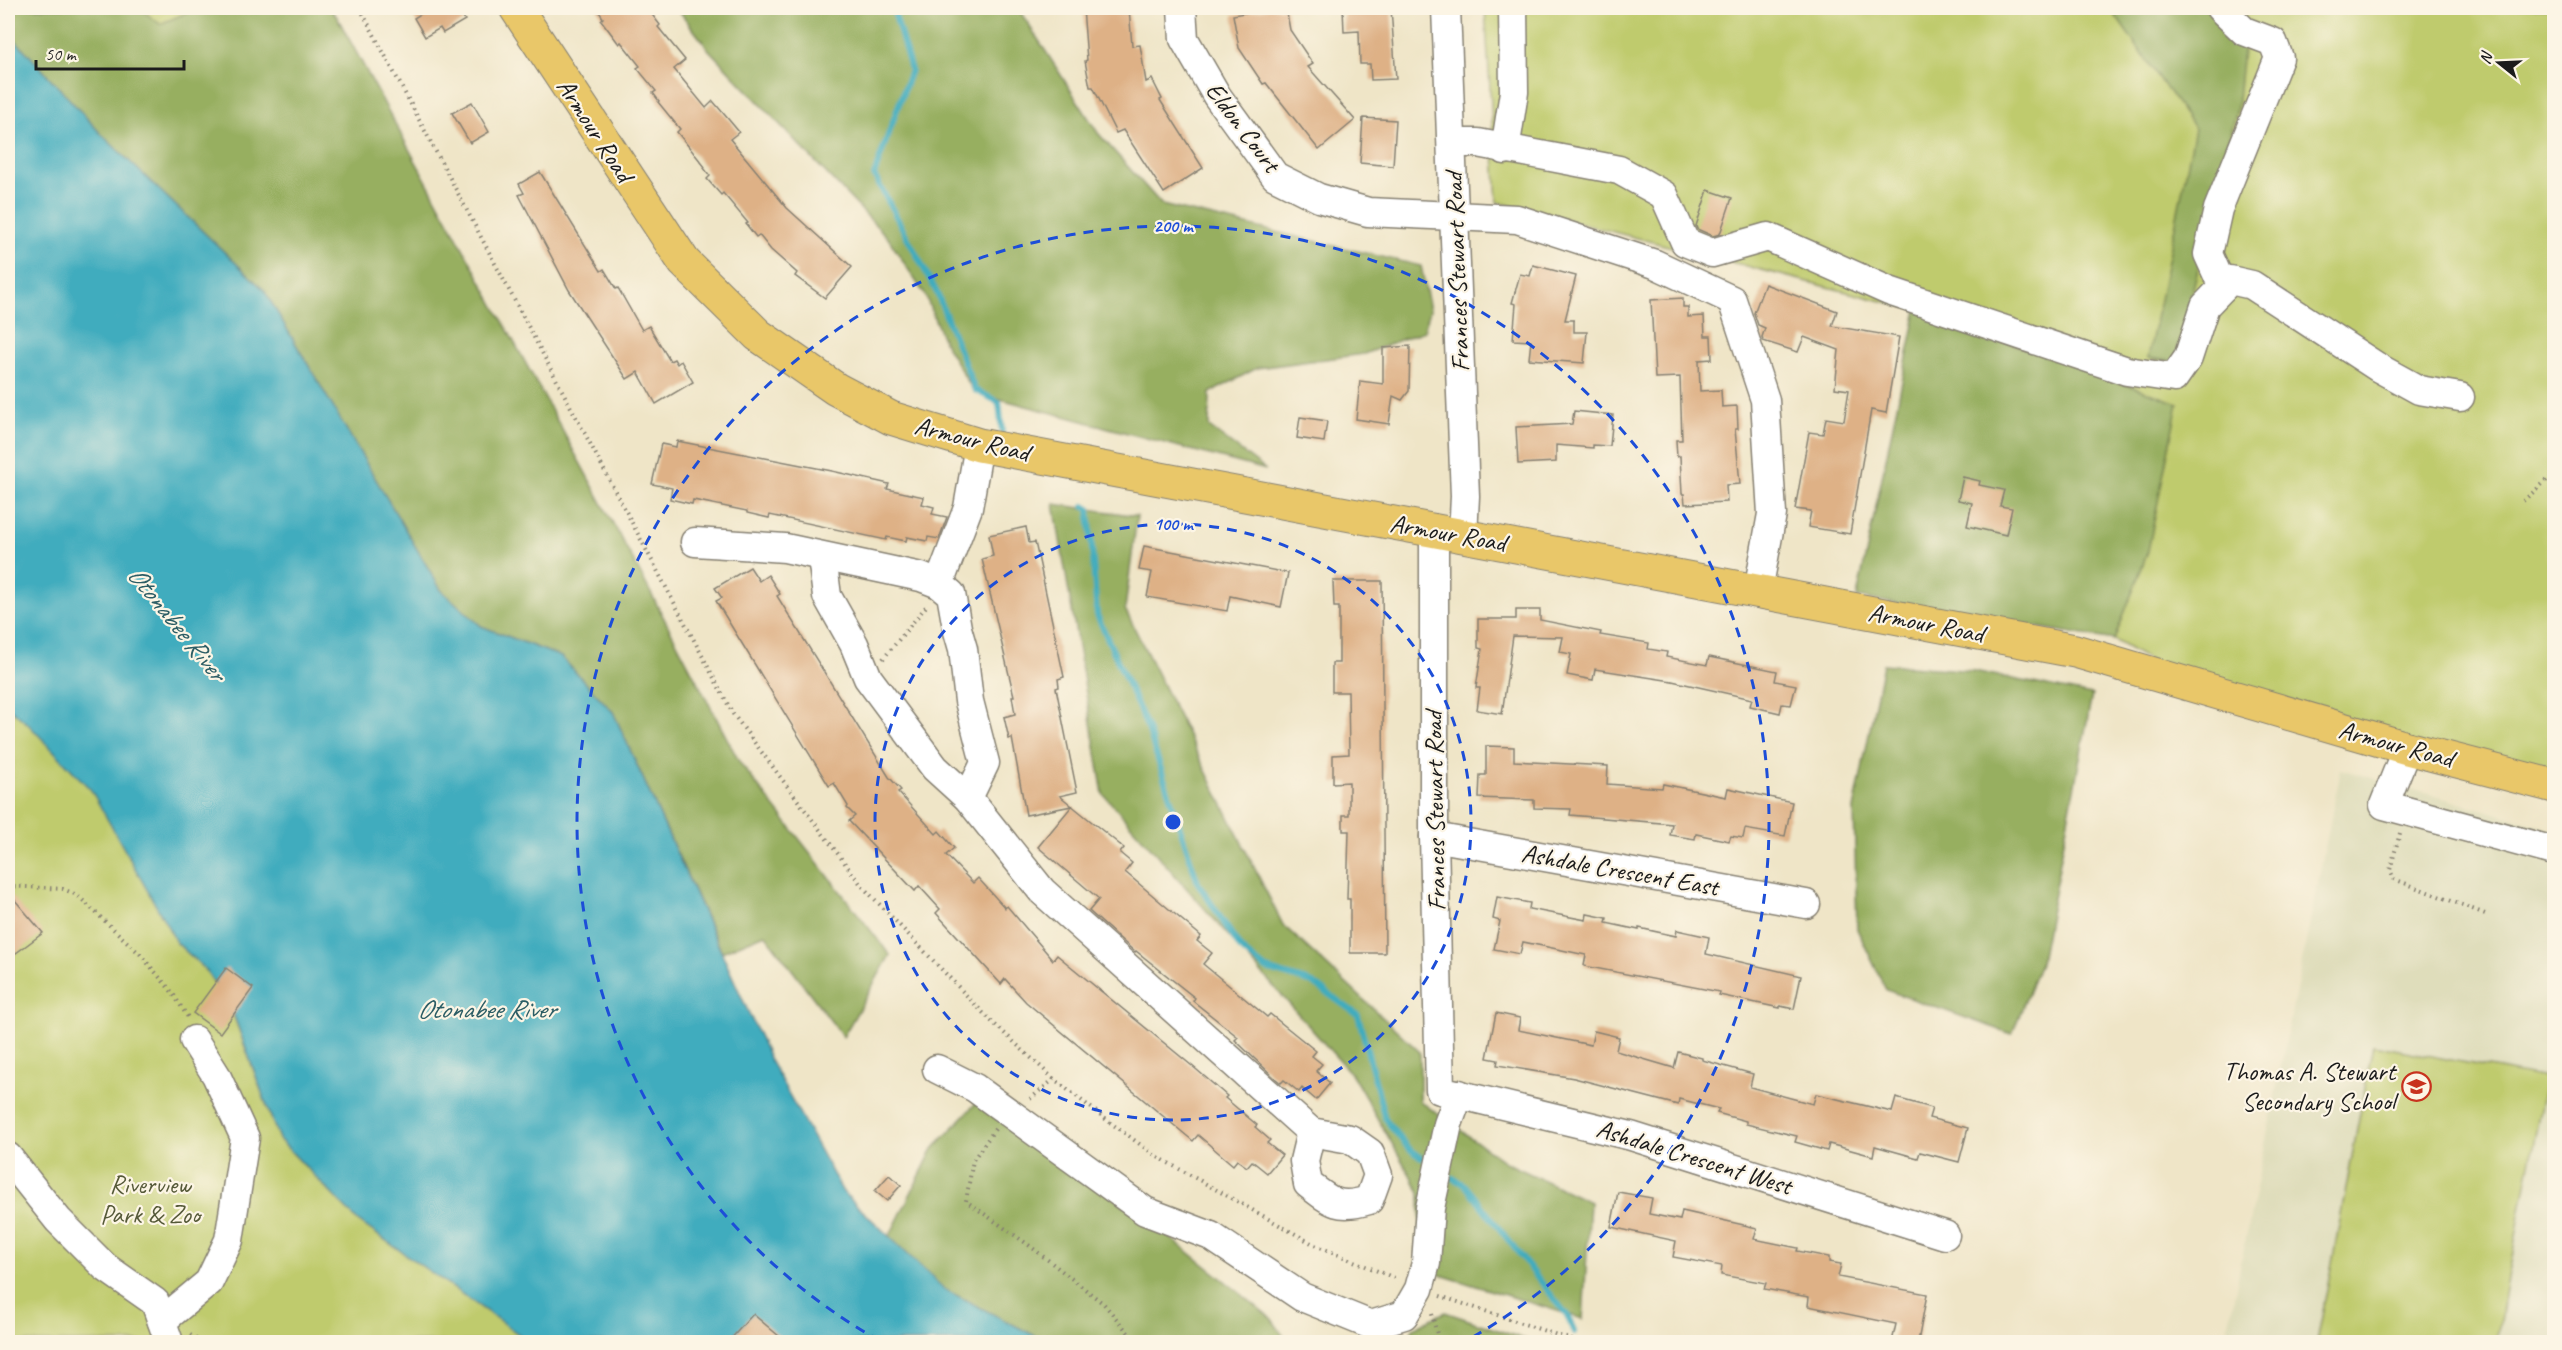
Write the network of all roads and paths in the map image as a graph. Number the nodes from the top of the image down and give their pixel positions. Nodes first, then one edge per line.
1 (360, 8) edge
2 (516, 8) edge
3 (1182, 8) edge
4 (1446, 8) edge
5 (1513, 8) edge
6 (2220, 8) edge
7 (1452, 143) junction
8 (1505, 150) junction
9 (1455, 217) junction
10 (2223, 287) junction
11 (2460, 397) dead end
12 (979, 445) junction
13 (2554, 474) edge
14 (2523, 501) dead end
15 (1448, 533) junction
16 (695, 542) dead end
17 (822, 556) junction
18 (939, 584) junction
19 (1758, 591) junction
20 (868, 678) junction
21 (2407, 748) junction
22 (2554, 786) edge
23 (968, 798) junction
24 (2406, 811) junction
25 (1434, 837) junction
26 (2554, 851) edge
27 (8, 886) edge
28 (1806, 904) dead end
29 (2488, 915) dead end
30 (194, 1040) joint
31 (937, 1069) dead end
32 (1054, 1079) junction
33 (1449, 1092) junction
34 (1011, 1114) junction
35 (1311, 1132) dead end
36 (8, 1157) edge
37 (1945, 1235) dead end
38 (1419, 1288) junction
39 (165, 1332) edge
40 (2554, 1332) edge
41 (1136, 1342) edge
42 (1578, 1342) edge
43 (2552, 1342) edge

1 - 32 path
2 - 12 main road, Armour Road
3 - 9 street, Eldon Court
4 - 7 street, Frances Stewart Road
5 - 8 street
6 - 10 street
7 - 8 street
7 - 9 street, Frances Stewart Road
8 - 10 street
9 - 15 street, Frances Stewart Road
9 - 19 street, Eldon Court
10 - 11 street
12 - 15 main road, Armour Road
12 - 18 street
13 - 14 path
15 - 19 main road, Armour Road
15 - 25 street, Frances Stewart Road
16 - 17 street
17 - 18 street
17 - 20 street
18 - 20 path
18 - 23 street
19 - 21 main road, Armour Road
20 - 23 street
21 - 22 main road, Armour Road
21 - 24 street
23 - 35 street
24 - 26 street
24 - 29 path
25 - 28 street, Ashdale Crescent East
25 - 33 street, Frances Stewart Road
27 - 30 path
30 - 39 street
31 - 34 street
32 - 34 path
32 - 38 path
33 - 37 street, Ashdale Crescent West
33 - 38 street
34 - 38 street
34 - 41 path
36 - 39 street
38 - 42 path
40 - 43 path

